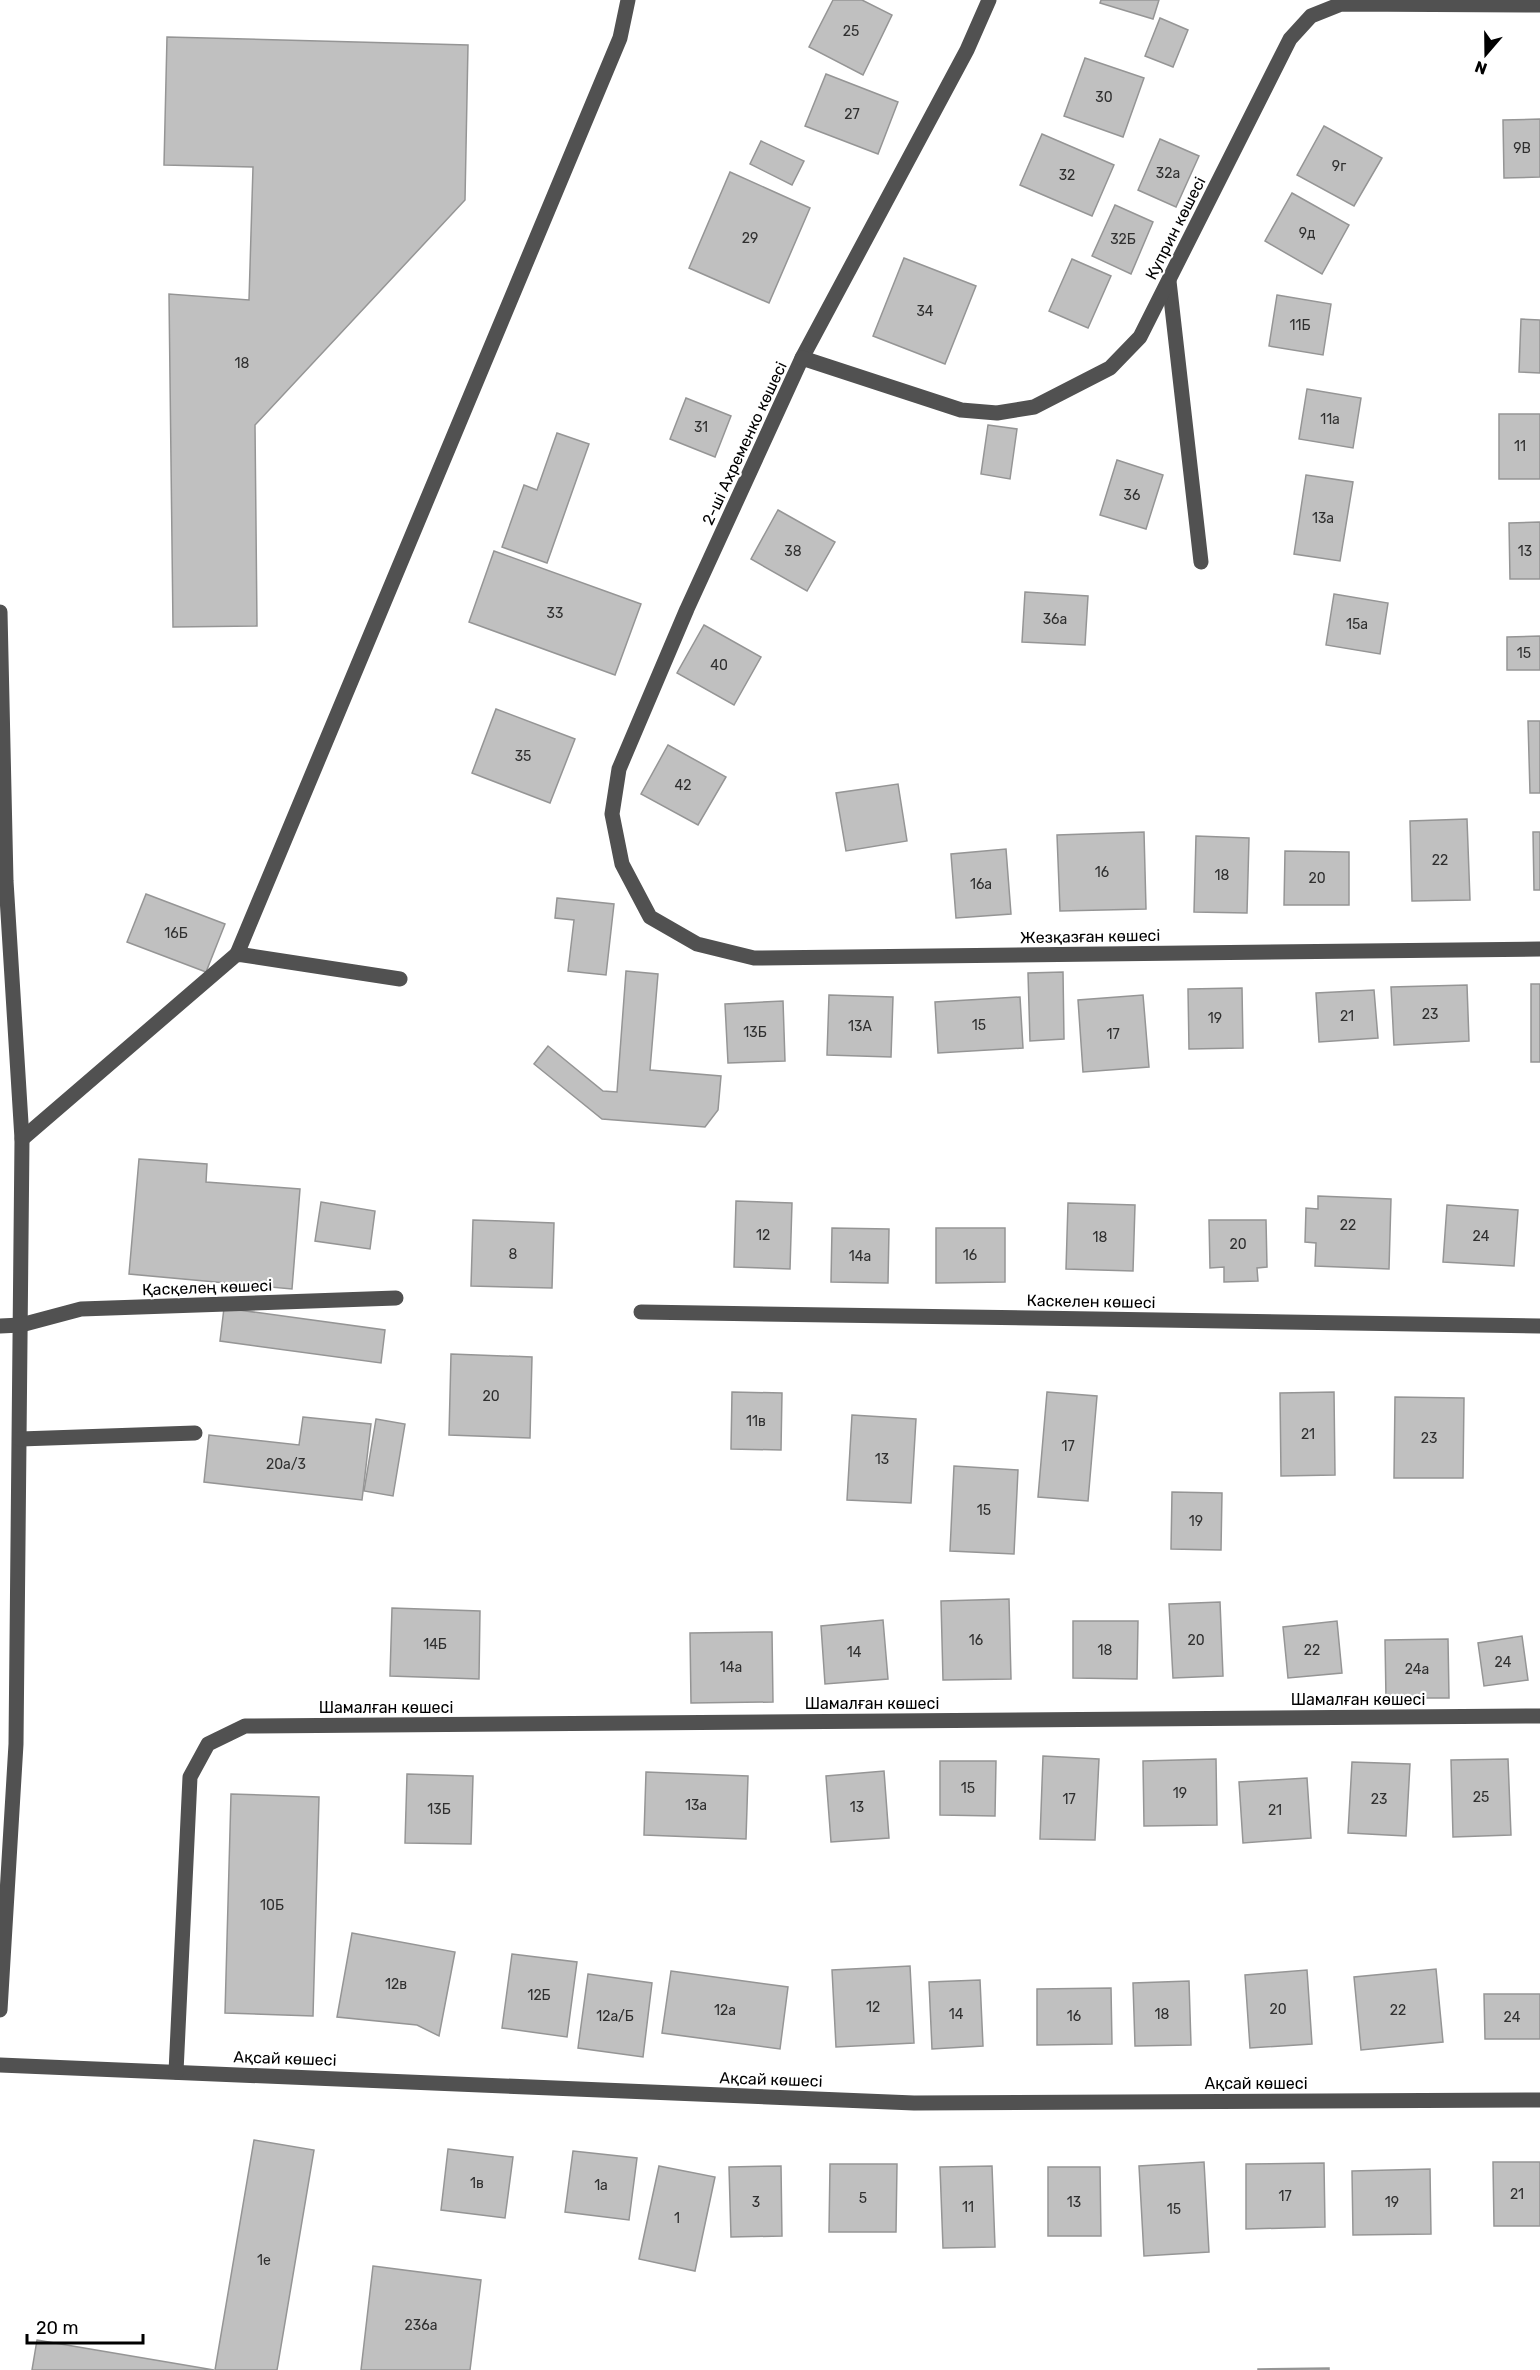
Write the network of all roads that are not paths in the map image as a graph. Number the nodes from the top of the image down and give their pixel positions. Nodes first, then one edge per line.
1 (628, 0) edge
2 (989, 0) edge
3 (1540, 5) edge
4 (1168, 281) junction
5 (802, 358) junction
6 (1201, 562) dead end
7 (0, 612) edge
8 (3, 881) edge
9 (650, 917) joint
10 (1540, 949) edge
11 (237, 954) junction
12 (400, 979) dead end
13 (22, 1139) junction
14 (396, 1298) dead end
15 (642, 1312) dead end
16 (21, 1324) junction
17 (0, 1326) edge
18 (1540, 1326) edge
19 (195, 1433) dead end
20 (20, 1439) junction
21 (1540, 1716) edge
22 (0, 1744) edge
23 (16, 1744) junction
24 (0, 2010) edge
25 (0, 2065) edge
26 (176, 2072) junction
27 (1540, 2100) edge

1 - 11 street
2 - 5 street, 2-ші Ахременко көшесі
3 - 4 street, Куприн көшесі
4 - 5 street, Куприн көшесі
4 - 6 street
5 - 9 street, 2-ші Ахременко көшесі
7 - 8 street
8 - 13 street
9 - 10 street, Жезқазған көшесі
11 - 12 street
11 - 13 street
13 - 16 street
14 - 16 street, Қасқелең көшесі
15 - 18 street, Каскелен көшесі
16 - 17 street
16 - 20 street
19 - 20 street
20 - 23 street
21 - 26 street, Шамалған көшесі
22 - 23 street
23 - 24 street
25 - 26 street, Ақсай көшесі
26 - 27 street, Ақсай көшесі

